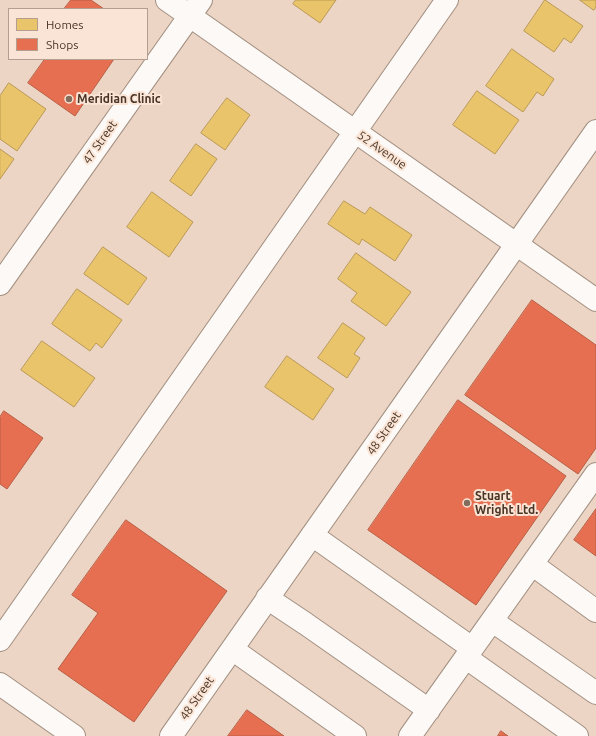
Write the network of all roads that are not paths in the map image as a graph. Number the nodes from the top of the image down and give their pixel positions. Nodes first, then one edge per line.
1 (167, 0) edge
2 (447, 0) edge
3 (195, 8) edge
4 (355, 131) junction
5 (596, 131) edge
6 (517, 244) junction
7 (0, 284) edge
8 (596, 300) edge
9 (596, 474) edge
10 (312, 535) junction
11 (540, 570) dead end
12 (267, 598) junction
13 (596, 611) edge
14 (501, 627) dead end
15 (0, 640) edge
16 (232, 650) junction
17 (473, 656) junction
18 (0, 684) edge
19 (596, 693) edge
20 (429, 710) junction
21 (74, 736) edge
22 (171, 736) edge
23 (354, 736) edge
24 (410, 736) edge
25 (577, 736) edge

1 - 3 street, 52 Avenue
2 - 4 street
3 - 4 street, 52 Avenue
3 - 7 street, 47 Street
4 - 6 street, 52 Avenue
4 - 15 street
5 - 6 street, 48 Street
6 - 8 street, 52 Avenue
6 - 10 street, 48 Street
9 - 17 street
10 - 12 street, 48 Street
10 - 17 street
11 - 13 street
12 - 16 street, 48 Street
12 - 20 street
14 - 19 street
16 - 22 street, 48 Street
16 - 23 street
17 - 20 street
17 - 25 street
18 - 21 street
20 - 24 street

